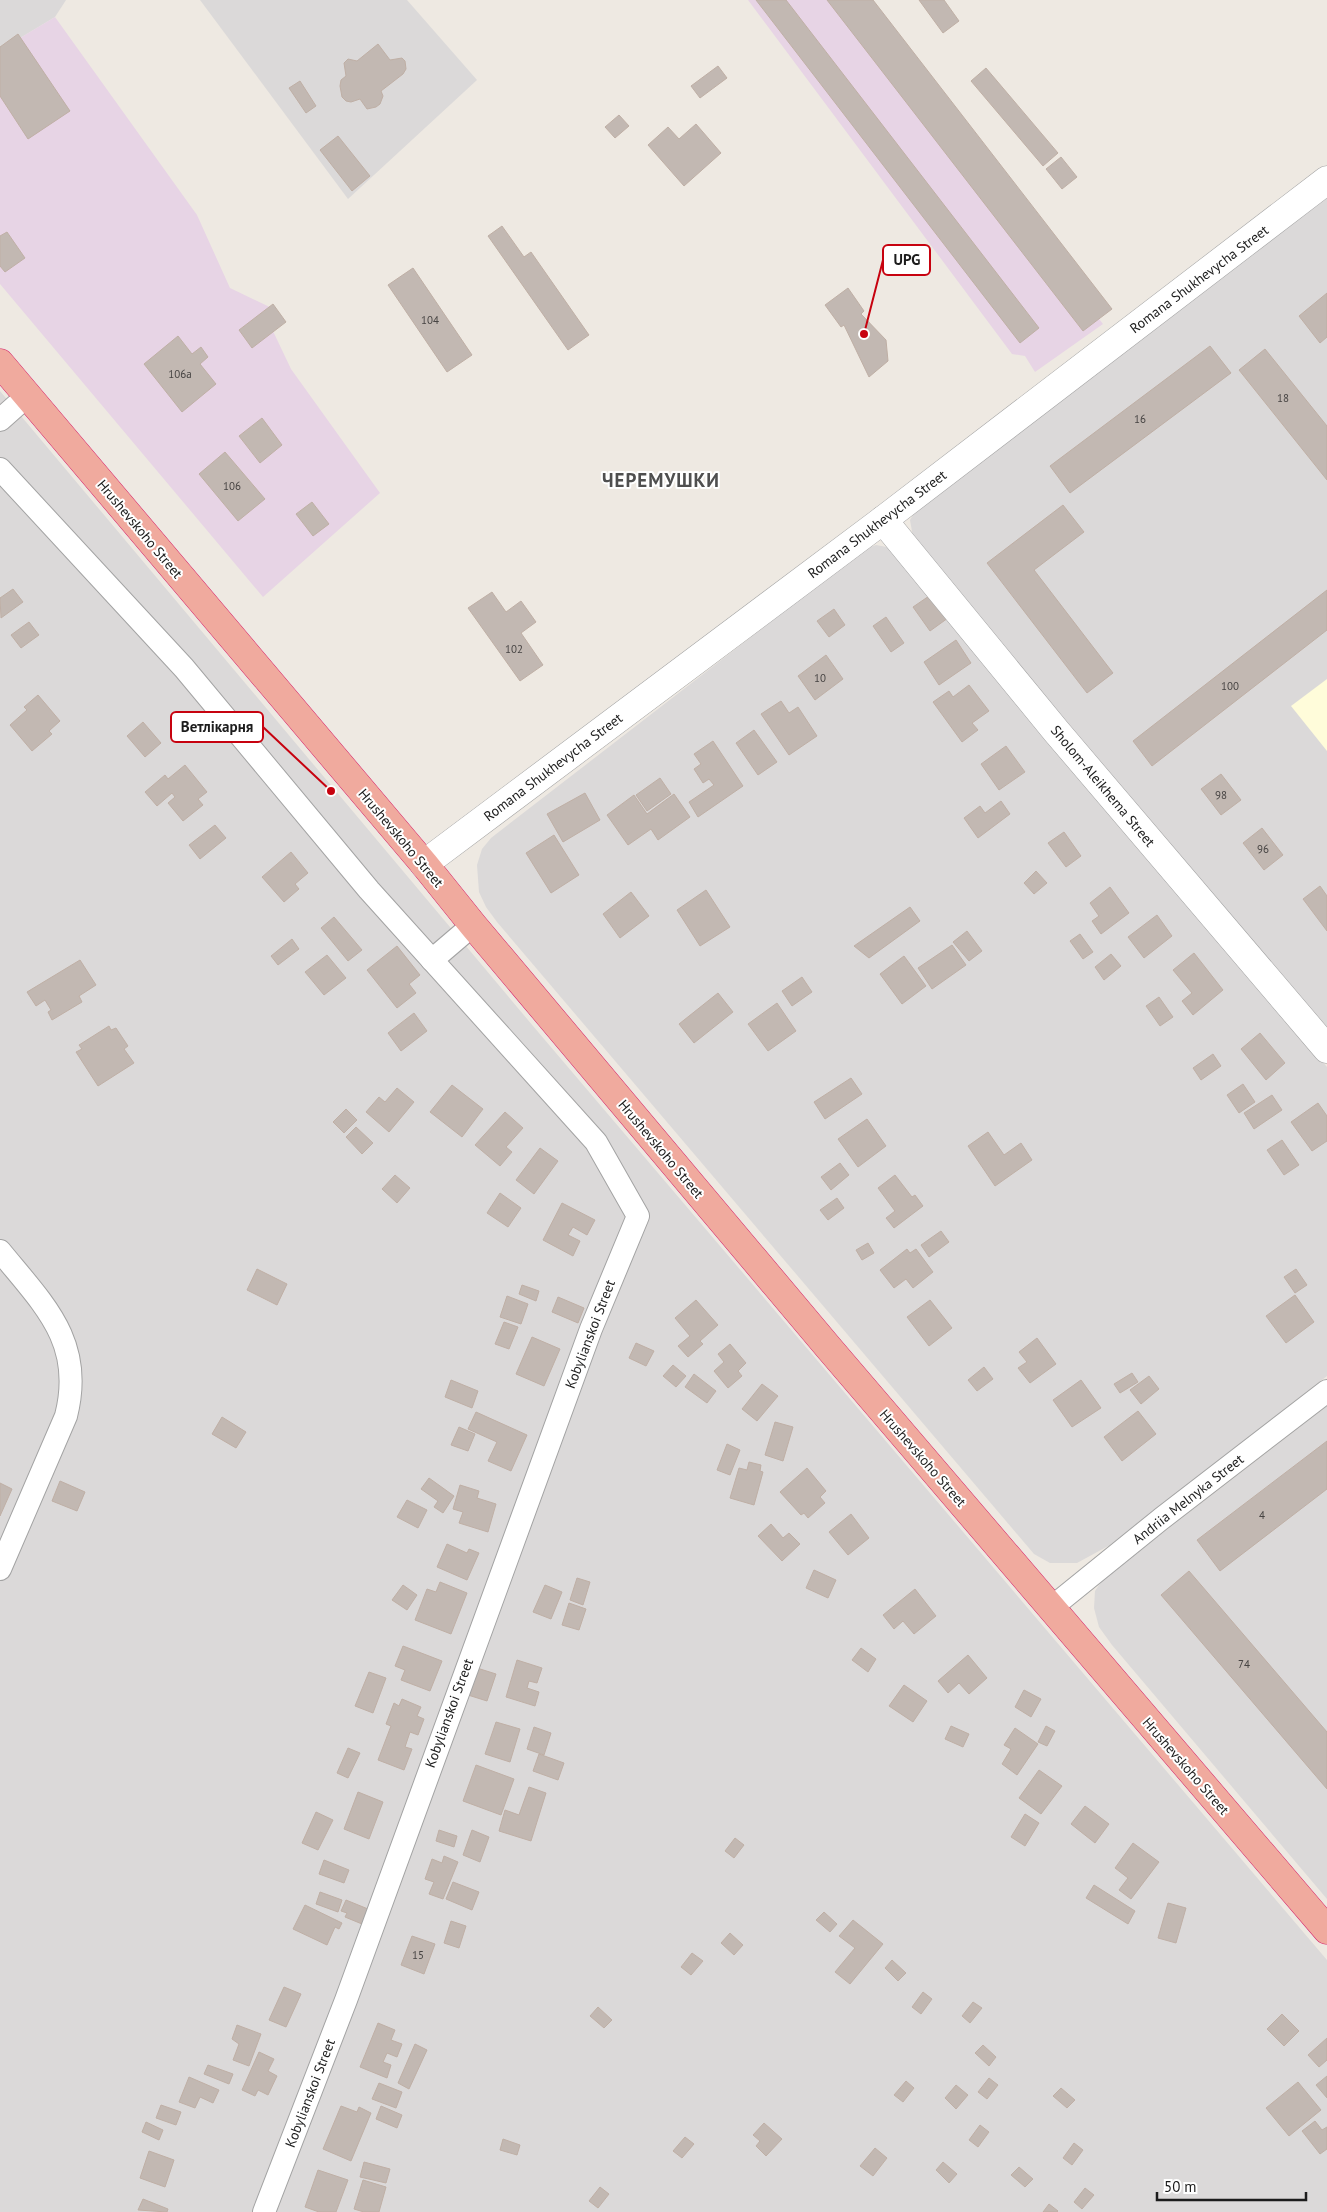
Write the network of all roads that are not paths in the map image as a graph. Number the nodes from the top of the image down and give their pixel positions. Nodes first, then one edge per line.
1 (1327, 180) edge
2 (0, 363) edge
3 (27, 396) junction
4 (0, 420) edge
5 (0, 469) edge
6 (883, 520) junction
7 (424, 864) junction
8 (473, 925) junction
9 (432, 960) junction
10 (1327, 1049) edge
11 (0, 1251) edge
12 (1327, 1391) edge
13 (0, 1569) edge
14 (1051, 1608) junction
15 (1327, 1930) edge
16 (264, 2212) edge

1 - 6 street, Romana Shukhevycha Street
2 - 3 highway, Hrushevskoho Street
3 - 4 street
3 - 7 highway, Hrushevskoho Street
5 - 9 street
6 - 7 street, Romana Shukhevycha Street
6 - 10 street, Sholom-Aleikhema Street
7 - 8 highway, Hrushevskoho Street
8 - 9 street
8 - 14 highway, Hrushevskoho Street
9 - 16 street, Kobylianskoi Street
11 - 13 street
12 - 14 street, Andriia Melnyka Street
14 - 15 highway, Hrushevskoho Street

